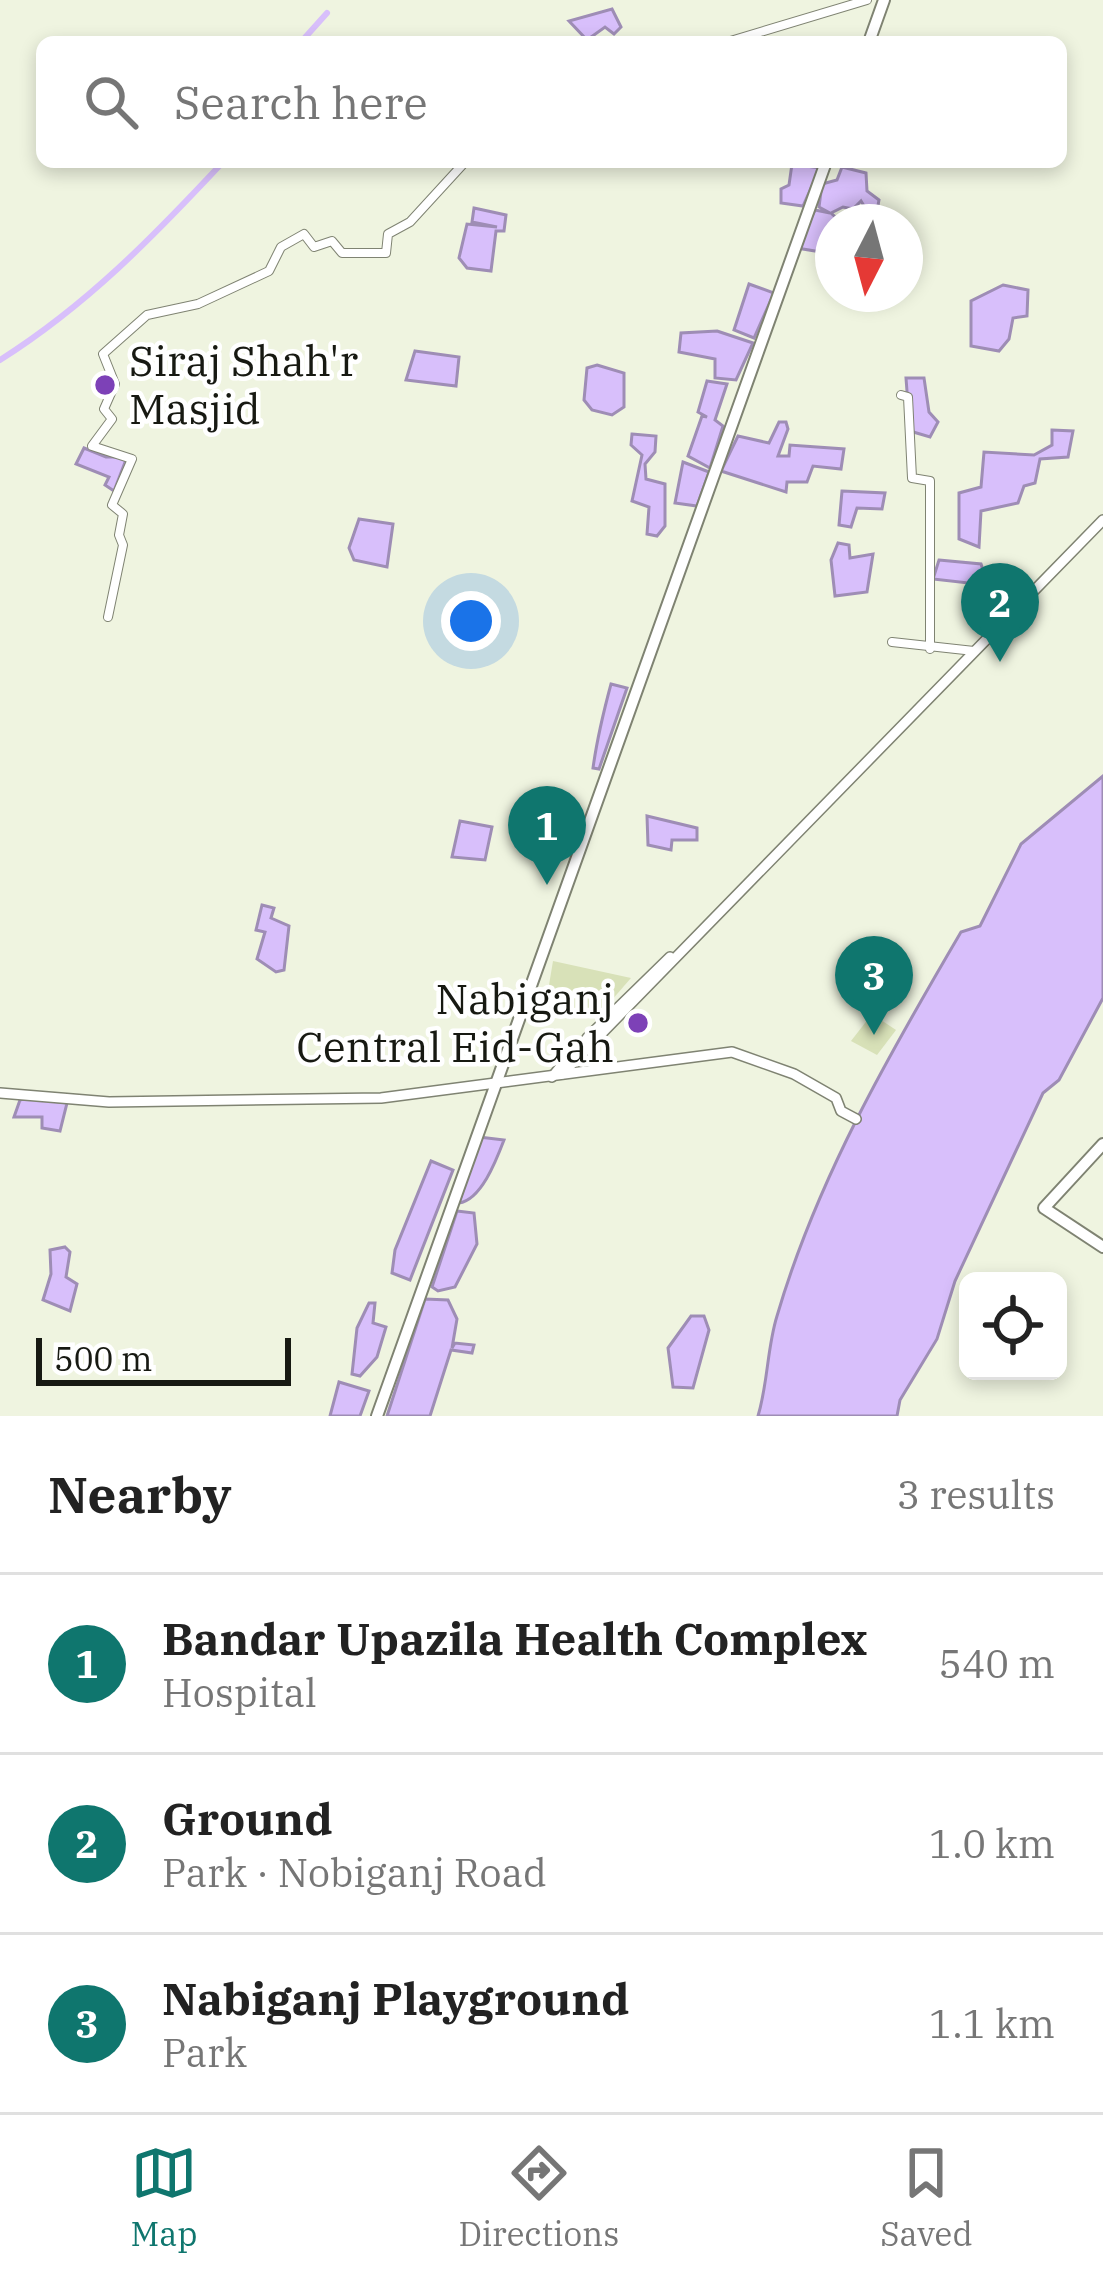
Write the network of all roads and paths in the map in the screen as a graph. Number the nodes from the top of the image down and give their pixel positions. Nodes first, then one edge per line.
1 (867, 0) edge
2 (884, 0) edge
3 (747, 36) edge
4 (871, 36) edge
5 (460, 168) edge
6 (824, 168) edge
7 (901, 395) dead end
8 (1103, 515) edge
9 (108, 617) dead end
10 (892, 642) dead end
11 (930, 649) junction
12 (971, 651) junction
13 (557, 1076) junction
14 (493, 1088) junction
15 (0, 1094) edge
16 (856, 1119) dead end
17 (1103, 1144) edge
18 (1103, 1247) edge
19 (377, 1416) edge

1 - 3 street
2 - 4 main road
5 - 9 street
6 - 14 main road
7 - 11 street
8 - 12 main road
10 - 11 street
11 - 12 street
12 - 13 main road
13 - 14 main road
13 - 16 main road
14 - 15 main road
14 - 19 main road
17 - 18 main road

